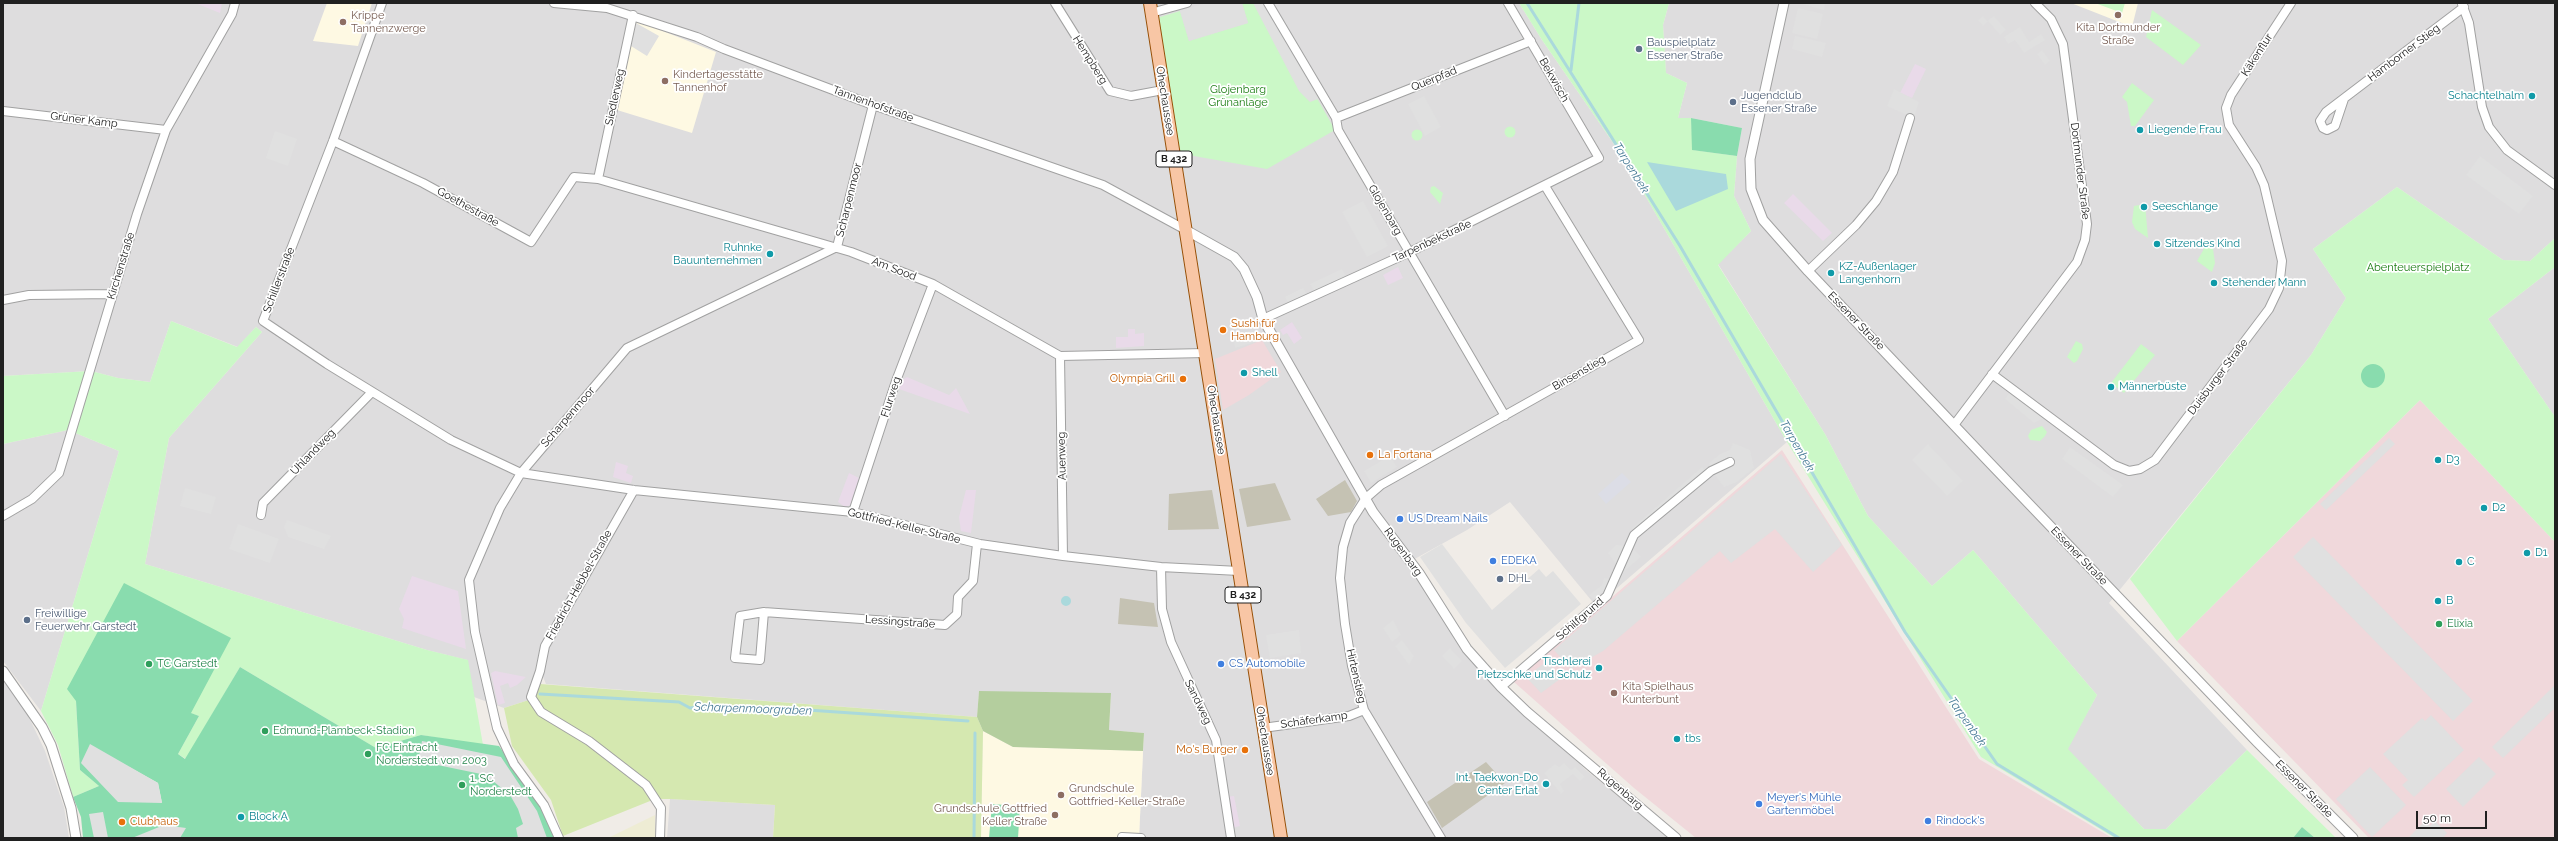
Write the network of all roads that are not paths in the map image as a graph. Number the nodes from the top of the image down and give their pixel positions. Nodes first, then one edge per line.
1 (235, 3) edge
2 (382, 3) edge
3 (554, 3) edge
4 (1055, 3) edge
5 (1187, 3) edge
6 (1268, 3) edge
7 (1508, 3) edge
8 (1784, 3) edge
9 (2035, 3) edge
10 (2291, 3) edge
11 (608, 5) edge
12 (2463, 5) edge
13 (1151, 8) edge
14 (633, 15) junction
15 (1531, 41) junction
16 (1163, 90) junction
17 (2344, 99) dead end
18 (873, 105) junction
19 (2226, 108) joint
20 (3, 111) edge
21 (1336, 118) junction
22 (1910, 118) dead end
23 (166, 130) junction
24 (333, 141) junction
25 (1599, 158) joint
26 (574, 177) joint
27 (598, 179) junction
28 (2555, 185) edge
29 (1545, 186) junction
30 (1184, 229) junction
31 (837, 247) junction
32 (1410, 252) junction
33 (1808, 271) junction
34 (933, 284) junction
35 (112, 294) junction
36 (3, 300) edge
37 (1263, 319) junction
38 (1206, 353) junction
39 (1060, 356) junction
40 (1992, 374) junction
41 (371, 393) junction
42 (1505, 416) junction
43 (1954, 425) junction
44 (1730, 462) dead end
45 (521, 473) junction
46 (634, 490) junction
47 (1366, 498) junction
48 (853, 512) junction
49 (262, 515) dead end
50 (3, 516) edge
51 (977, 544) junction
52 (1063, 556) junction
53 (1161, 567) junction
54 (1239, 571) junction
55 (764, 612) junction
56 (3, 671) edge
57 (1501, 687) junction
58 (1364, 710) junction
59 (1263, 728) junction
60 (1122, 837) dead end
61 (76, 838) edge
62 (559, 838) edge
63 (660, 838) edge
64 (1141, 838) edge
65 (1231, 838) edge
66 (1281, 838) edge
67 (1441, 838) edge
68 (1676, 838) edge
69 (2353, 838) edge

1 - 23 street, Kirchenstraße
2 - 24 street, Schillerstraße
3 - 11 street, Tannenhofstraße
4 - 16 street, Hempberg
5 - 13 street
6 - 21 street, Glojenbarg
7 - 15 street, Bekwisch
8 - 33 street, Essener Straße
9 - 40 street, Dortmunder Straße
10 - 19 street, Käkenflur
11 - 14 street, Tannenhofstraße
12 - 17 street, Hamborner Stieg
12 - 28 street
13 - 16 main road, Ohechaussee / B 432
14 - 18 street, Tannenhofstraße
14 - 27 street, Siedlerweg
15 - 21 street, Querpfad
15 - 25 street, Bekwisch
16 - 30 main road, Ohechaussee / B 432
18 - 30 street, Tannenhofstraße
18 - 31 street, Scharpenmoor
19 - 40 street, Duisburger Straße
20 - 23 street, Grüner Kamp
21 - 32 street, Glojenbarg
22 - 33 street
23 - 35 street, Kirchenstraße
24 - 26 street, Goethestraße
24 - 41 street, Schillerstraße
25 - 29 street, Tarpenbekstraße
26 - 27 street, Am Sood
27 - 31 street, Am Sood
29 - 32 street, Tarpenbekstraße
29 - 42 street, Binsenstieg
30 - 37 street, Rugenbarg
30 - 38 main road, Ohechaussee / B 432
31 - 34 street, Am Sood
31 - 45 street, Scharpenmoor
32 - 37 street, Tarpenbekstraße
32 - 42 street, Glojenbarg
33 - 43 street, Essener Straße
34 - 39 street, Am Sood
34 - 48 street, Flurweg
35 - 36 street
35 - 50 street, Kirchenstraße
37 - 47 street, Rugenbarg
38 - 39 street
38 - 54 main road, Ohechaussee / B 432
39 - 52 street, Auenweg
40 - 43 street, Dortmunder Straße
41 - 45 street, Schillerstraße
41 - 49 street, Uhlandweg
42 - 47 street, Binsenstieg
43 - 69 street, Essener Straße
44 - 57 street, Schilfgrund
45 - 46 street, Gottfried-Keller-Straße
45 - 62 street, Scharpenmoor
46 - 48 street, Gottfried-Keller-Straße
46 - 63 street, Friedrich-Hebbel-Straße
47 - 57 street, Rugenbarg
47 - 58 street, Hirtenstieg
48 - 51 street, Gottfried-Keller-Straße
51 - 52 street, Gottfried-Keller-Straße
51 - 55 street, Lessingstraße
52 - 53 street, Gottfried-Keller-Straße
53 - 54 street, Gottfried-Keller-Straße
53 - 65 street, Sandweg
54 - 59 main road, Ohechaussee / B 432
55 - 55 street, Lessingstraße
56 - 61 street
57 - 68 street, Rugenbarg
58 - 59 street, Schäferkamp
58 - 67 street, Hirtenstieg
59 - 66 main road, Ohechaussee / B 432
60 - 64 street

